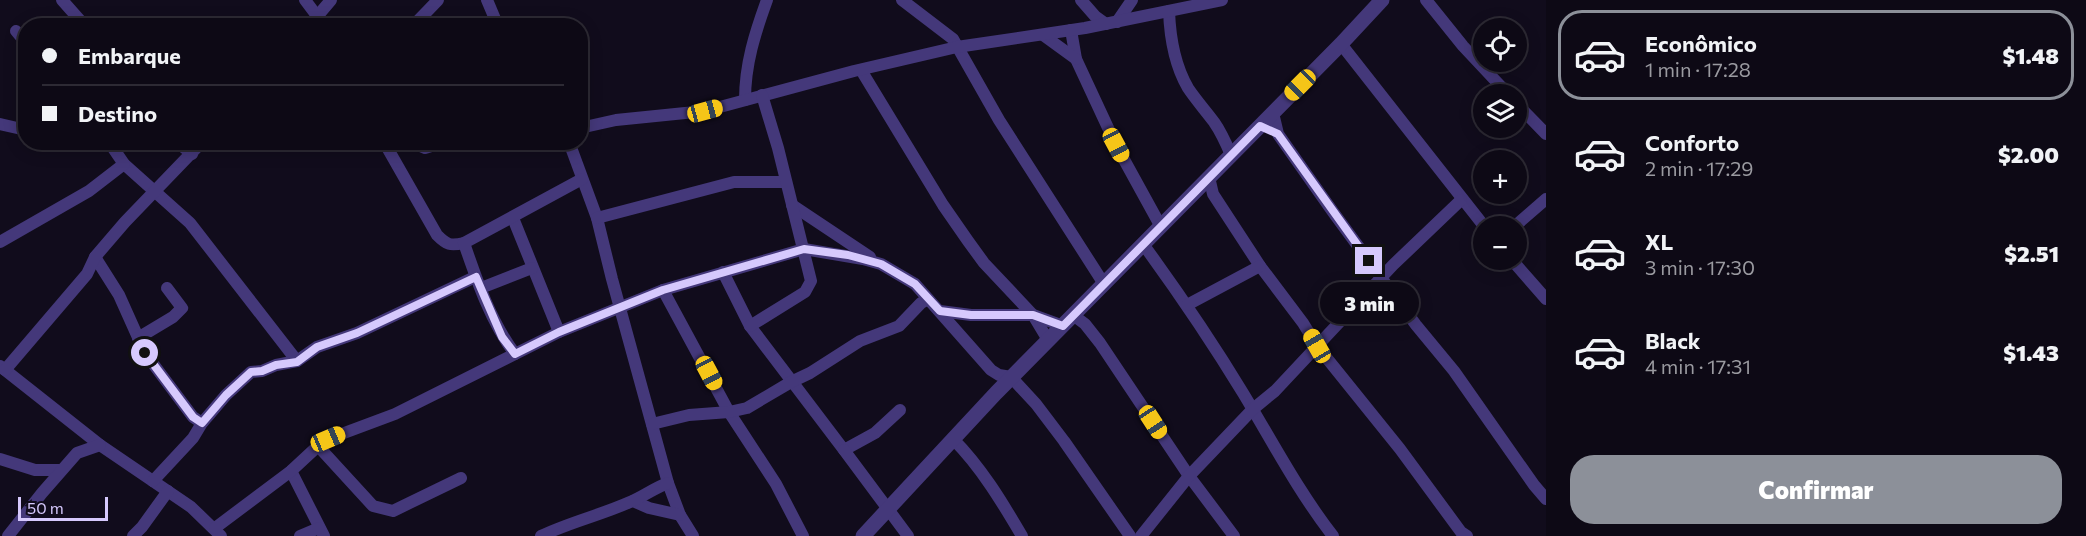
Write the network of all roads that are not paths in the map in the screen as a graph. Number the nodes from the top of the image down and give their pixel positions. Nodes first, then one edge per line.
1 (62, 0) edge
2 (305, 0) edge
3 (331, 0) edge
4 (438, 0) edge
5 (487, 0) edge
6 (767, 0) edge
7 (902, 0) edge
8 (1080, 0) edge
9 (1132, 0) edge
10 (1222, 0) edge
11 (1382, 0) edge
12 (1425, 0) edge
13 (1172, 7) edge
14 (78, 18) edge
15 (312, 18) edge
16 (316, 18) edge
17 (421, 18) edge
18 (495, 18) edge
19 (1112, 23) junction
20 (1085, 28) junction
21 (1071, 30) junction
22 (16, 31) dead end
23 (18, 33) edge
24 (1043, 35) junction
25 (1341, 44) junction
26 (957, 47) junction
27 (1076, 58) junction
28 (861, 70) junction
29 (1499, 84) edge
30 (762, 95) junction
31 (745, 100) junction
32 (1273, 113) junction
33 (1527, 114) edge
34 (0, 124) edge
35 (588, 126) edge
36 (1260, 126) junction
37 (18, 128) edge
38 (1278, 134) junction
39 (1546, 134) edge
40 (114, 150) edge
41 (187, 150) edge
42 (195, 150) edge
43 (389, 150) edge
44 (572, 150) edge
45 (192, 154) junction
46 (1231, 155) junction
47 (124, 164) junction
48 (582, 179) junction
49 (786, 182) junction
50 (1208, 186) junction
51 (155, 192) junction
52 (1546, 199) edge
53 (1461, 200) junction
54 (792, 205) junction
55 (1475, 216) edge
56 (1526, 216) edge
57 (513, 218) junction
58 (597, 218) junction
59 (1160, 225) junction
60 (0, 242) edge
61 (464, 243) junction
62 (1143, 244) junction
63 (804, 249) junction
64 (95, 257) junction
65 (881, 264) junction
66 (1260, 266) junction
67 (532, 268) junction
68 (1521, 270) edge
69 (723, 272) junction
70 (1381, 279) junction
71 (478, 282) junction
72 (1104, 284) junction
73 (167, 288) dead end
74 (663, 290) junction
75 (928, 299) junction
76 (1546, 299) edge
77 (1187, 305) junction
78 (620, 308) junction
79 (940, 311) junction
80 (1033, 315) junction
81 (1068, 320) junction
82 (1303, 323) junction
83 (750, 326) junction
84 (559, 332) junction
85 (1329, 332) junction
86 (138, 338) junction
87 (1048, 340) junction
88 (1317, 346) junction
89 (509, 357) junction
90 (297, 362) junction
91 (3, 368) edge
92 (1011, 377) junction
93 (791, 382) junction
94 (1253, 409) junction
95 (900, 410) dead end
96 (729, 412) junction
97 (202, 423) junction
98 (652, 424) junction
99 (79, 428) junction
100 (953, 439) junction
101 (100, 445) junction
102 (318, 446) junction
103 (844, 450) junction
104 (77, 453) junction
105 (0, 459) edge
106 (35, 470) junction
107 (61, 470) junction
108 (291, 471) junction
109 (1189, 476) junction
110 (461, 478) dead end
111 (153, 481) junction
112 (668, 483) junction
113 (168, 491) junction
114 (42, 493) junction
115 (1546, 499) edge
116 (633, 501) junction
117 (888, 508) junction
118 (680, 515) junction
119 (218, 532) edge
120 (321, 532) edge
121 (8, 536) edge
122 (133, 536) edge
123 (300, 536) edge
124 (541, 536) edge
125 (693, 536) edge
126 (803, 536) edge
127 (863, 536) edge
128 (908, 536) edge
129 (1022, 536) edge
130 (1130, 536) edge
131 (1141, 536) edge
132 (1234, 536) edge
133 (1333, 536) edge
134 (1467, 536) edge

1 - 14 street
2 - 15 street
3 - 16 street
4 - 17 street
5 - 18 street
6 - 31 street
7 - 26 street
8 - 19 street
8 - 20 street
9 - 19 street
10 - 13 street
11 - 25 street
12 - 29 street
13 - 19 street
13 - 46 street
19 - 20 street
20 - 21 street
21 - 24 street
21 - 27 street
22 - 23 street
24 - 26 street
24 - 27 street
25 - 32 street
25 - 53 street
26 - 28 street
26 - 72 street
27 - 59 street
28 - 30 street
28 - 80 street
30 - 31 street
30 - 49 street
31 - 35 street
32 - 36 street
32 - 38 street
33 - 39 street
34 - 37 street
36 - 38 street
36 - 46 street
38 - 70 street
40 - 47 street
41 - 45 street
42 - 45 street
43 - 61 street
44 - 48 street
45 - 51 street
46 - 50 street
47 - 51 street
47 - 60 street
48 - 57 street
48 - 58 street
49 - 54 street
49 - 58 street
50 - 59 street
50 - 66 street
51 - 64 street
51 - 90 street
52 - 56 street
53 - 55 street
53 - 70 street
54 - 63 street
54 - 65 street
57 - 61 street
57 - 67 street
58 - 78 street
59 - 62 street
61 - 71 street
62 - 72 street
62 - 77 street
63 - 65 street
63 - 69 street
63 - 83 street
64 - 86 street
64 - 91 street
65 - 75 street
66 - 77 street
66 - 82 street
67 - 71 street
67 - 84 street
68 - 76 street
69 - 74 street
69 - 83 street
70 - 85 street
70 - 115 street
71 - 89 street
71 - 90 street
72 - 81 street
73 - 86 street
74 - 78 street
74 - 96 street
75 - 79 street
75 - 93 street
77 - 94 street
78 - 84 street
78 - 98 street
79 - 80 street
79 - 92 street
80 - 81 street
80 - 87 street
81 - 87 street
81 - 109 street
82 - 85 street
82 - 88 street
83 - 93 street
84 - 89 street
85 - 88 street
86 - 97 street
87 - 92 street
88 - 94 street
88 - 134 street
89 - 102 street
90 - 97 street
91 - 99 street
92 - 100 street
92 - 130 street
93 - 96 street
93 - 103 street
94 - 109 street
94 - 133 street
95 - 103 street
96 - 98 street
96 - 126 street
97 - 111 street
98 - 112 street
99 - 101 street
99 - 104 street
100 - 117 street
100 - 129 street
101 - 104 street
101 - 111 street
102 - 108 street
102 - 110 street
103 - 117 street
104 - 107 street
105 - 106 street
106 - 107 street
106 - 114 street
107 - 114 street
108 - 119 street
108 - 120 street
109 - 131 street
109 - 132 street
111 - 113 street
112 - 116 street
112 - 118 street
113 - 119 street
113 - 122 street
114 - 121 street
116 - 118 street
116 - 124 street
117 - 127 street
117 - 128 street
118 - 125 street
120 - 123 street

